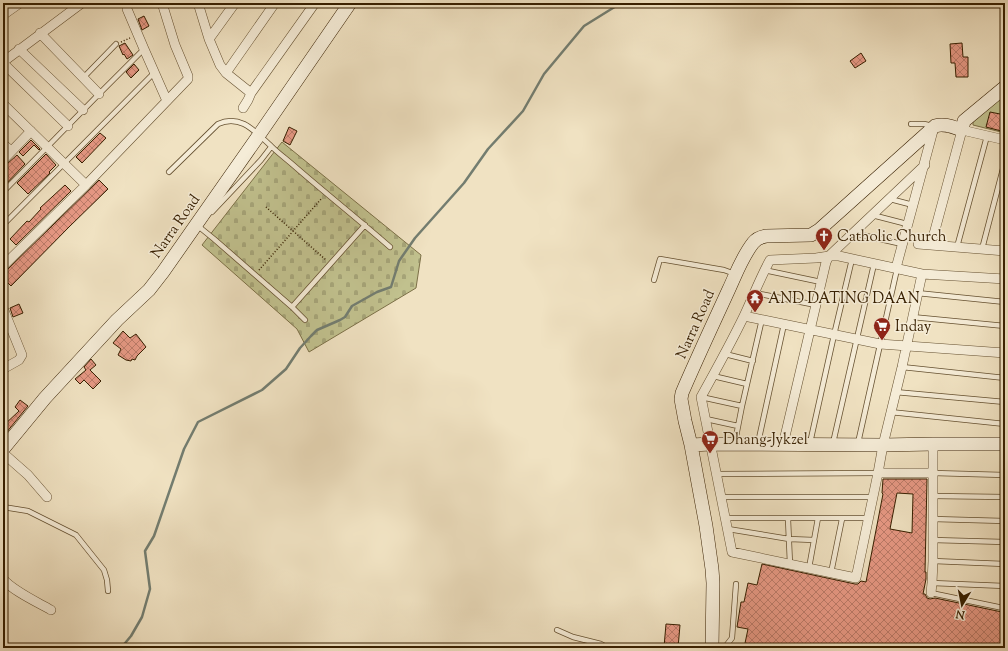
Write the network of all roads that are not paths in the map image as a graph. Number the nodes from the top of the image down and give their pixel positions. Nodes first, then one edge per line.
1 (20, 3) edge
2 (82, 3) edge
3 (162, 3) edge
4 (198, 3) edge
5 (235, 3) edge
6 (275, 3) edge
7 (314, 3) edge
8 (350, 3) edge
9 (127, 9) dead end
10 (6, 10) edge
11 (40, 33) junction
12 (209, 39) junction
13 (116, 44) road end
14 (19, 49) junction
15 (144, 49) junction
16 (3, 62) edge
17 (154, 73) junction
18 (226, 73) junction
19 (83, 78) junction
20 (1005, 87) edge
21 (250, 93) junction
22 (99, 94) junction
23 (167, 102) junction
24 (3, 104) edge
25 (243, 108) dead end
26 (83, 110) junction
27 (911, 124) dead end
28 (68, 126) junction
29 (936, 126) junction
30 (962, 130) junction
31 (30, 131) junction
32 (259, 136) junction
33 (988, 136) junction
34 (1005, 140) edge
35 (3, 144) edge
36 (271, 146) junction
37 (47, 147) junction
38 (11, 152) junction
39 (3, 160) edge
40 (1005, 160) edge
41 (64, 163) junction
42 (924, 165) junction
43 (169, 172) dead end
44 (86, 185) junction
45 (3, 192) edge
46 (888, 198) junction
47 (913, 205) junction
48 (872, 215) junction
49 (197, 223) junction
50 (907, 224) junction
51 (3, 225) edge
52 (365, 225) junction
53 (852, 233) junction
54 (902, 244) junction
55 (918, 244) dead end
56 (932, 245) junction
57 (957, 247) junction
58 (390, 248) dead end
59 (982, 249) junction
60 (1005, 251) edge
61 (829, 256) junction
62 (852, 259) junction
63 (874, 264) junction
64 (3, 266) edge
65 (896, 268) junction
66 (764, 270) junction
67 (736, 274) junction
68 (922, 274) junction
69 (1005, 279) edge
70 (654, 280) dead end
71 (821, 282) junction
72 (755, 293) junction
73 (917, 293) junction
74 (1005, 302) edge
75 (816, 305) junction
76 (292, 307) junction
77 (3, 308) edge
78 (744, 316) junction
79 (912, 317) junction
80 (762, 319) junction
81 (305, 320) dead end
82 (784, 324) junction
83 (1005, 326) edge
84 (810, 330) junction
85 (834, 335) junction
86 (857, 339) junction
87 (880, 344) junction
88 (906, 346) junction
89 (725, 354) junction
90 (1005, 354) edge
91 (753, 361) junction
92 (902, 368) junction
93 (3, 369) edge
94 (713, 376) junction
95 (1005, 378) edge
96 (747, 384) junction
97 (895, 392) junction
98 (701, 397) junction
99 (1005, 402) edge
100 (742, 406) junction
101 (890, 412) junction
102 (706, 419) junction
103 (1005, 424) edge
104 (738, 426) junction
105 (711, 444) junction
106 (735, 444) junction
107 (758, 444) junction
108 (783, 444) junction
109 (933, 444) junction
110 (1005, 444) edge
111 (691, 445) junction
112 (810, 445) junction
113 (833, 445) junction
114 (858, 445) junction
115 (883, 445) junction
116 (3, 449) edge
117 (3, 453) edge
118 (878, 473) junction
119 (933, 473) junction
120 (717, 474) junction
121 (1005, 475) edge
122 (933, 496) junction
123 (46, 497) dead end
124 (722, 497) junction
125 (873, 497) junction
126 (1005, 497) edge
127 (3, 507) edge
128 (726, 518) junction
129 (818, 518) junction
130 (868, 518) junction
131 (788, 519) junction
132 (842, 519) junction
133 (933, 519) junction
134 (1005, 521) edge
135 (728, 529) junction
136 (789, 539) junction
137 (814, 540) junction
138 (933, 540) junction
139 (1005, 542) edge
140 (933, 561) junction
141 (790, 564) junction
142 (1005, 564) edge
143 (809, 568) junction
144 (831, 572) junction
145 (3, 579) edge
146 (932, 583) junction
147 (736, 584) dead end
148 (1005, 586) edge
149 (108, 591) dead end
150 (931, 593) joint
151 (1005, 605) edge
152 (51, 610) dead end
153 (557, 630) dead end
154 (608, 648) edge
155 (712, 648) edge

1 - 10 street
2 - 11 street
3 - 23 street
4 - 12 street
5 - 12 street
6 - 18 street
7 - 21 street
8 - 32 street, Narra Road
9 - 15 street
11 - 14 street
11 - 19 street
12 - 18 street
13 - 19 lane
14 - 16 street
14 - 26 street
15 - 17 street
15 - 22 lane
16 - 28 street
17 - 23 street
17 - 41 lane
18 - 21 street
19 - 22 street
20 - 30 street
21 - 25 street
22 - 26 lane
23 - 44 street
24 - 31 street
26 - 28 lane
27 - 29 lane
28 - 37 lane
29 - 30 street
29 - 42 street
29 - 67 street, Narra Road
30 - 33 street
30 - 56 street
31 - 37 street
31 - 38 street
32 - 36 lane
32 - 43 lane
32 - 49 street, Narra Road
33 - 34 street
33 - 57 lane
35 - 38 street
36 - 49 lane
36 - 52 lane
37 - 41 street
37 - 45 lane
38 - 39 street
40 - 59 lane
41 - 44 street
41 - 51 lane
42 - 46 street
42 - 47 street
44 - 64 street
46 - 47 lane
46 - 48 street
47 - 50 street
48 - 50 lane
48 - 53 street
49 - 76 lane
49 - 116 street, Narra Road
50 - 54 street
52 - 58 lane
52 - 76 lane
53 - 54 lane
53 - 61 street
54 - 65 street
55 - 56 street
56 - 57 street
57 - 59 street
59 - 60 street
61 - 62 street
61 - 66 street
61 - 71 street
62 - 63 street
62 - 85 lane
63 - 65 street
63 - 86 lane
65 - 68 street
65 - 87 lane
66 - 71 lane
66 - 72 street
67 - 70 lane
67 - 111 street, Narra Road
68 - 69 street
68 - 73 street
71 - 75 street
72 - 75 lane
72 - 78 street
73 - 74 lane
73 - 79 street
75 - 84 street
76 - 81 lane
77 - 93 street
78 - 80 street
78 - 89 street
79 - 83 lane
79 - 88 street
80 - 82 street
80 - 91 lane
82 - 84 street
82 - 107 lane
84 - 85 street
84 - 108 street
85 - 86 street
85 - 112 lane
86 - 87 street
86 - 113 lane
87 - 88 street
87 - 114 lane
88 - 90 street
88 - 92 street
89 - 91 lane
89 - 94 street
91 - 96 lane
92 - 95 lane
92 - 97 street
94 - 96 lane
94 - 98 street
96 - 100 lane
97 - 99 lane
97 - 101 street
98 - 100 lane
98 - 102 street
100 - 104 lane
101 - 103 lane
101 - 115 street
102 - 104 lane
102 - 105 street
104 - 106 lane
105 - 106 street
105 - 111 street
105 - 120 street
106 - 107 street
107 - 108 street
108 - 112 street
109 - 110 street
109 - 115 street
109 - 119 street
111 - 155 street, Narra Road
112 - 113 street
113 - 114 street
114 - 115 street
115 - 118 street
117 - 123 street
118 - 119 street
118 - 120 lane
118 - 125 street
119 - 121 lane
119 - 122 street
120 - 124 street
122 - 126 lane
122 - 133 street
124 - 125 lane
124 - 128 street
125 - 130 street
127 - 149 lane
128 - 131 lane
128 - 135 street
129 - 131 lane
129 - 132 lane
129 - 137 lane
130 - 132 lane
130 - 144 street
131 - 136 lane
132 - 144 lane
133 - 134 lane
133 - 138 street
135 - 136 lane
135 - 141 street
136 - 137 lane
136 - 141 lane
137 - 143 lane
138 - 139 lane
138 - 140 street
140 - 142 lane
140 - 146 street
141 - 143 street
143 - 144 street
145 - 152 street
146 - 148 lane
146 - 150 street
147 - 155 lane
150 - 151 lane
153 - 154 lane

